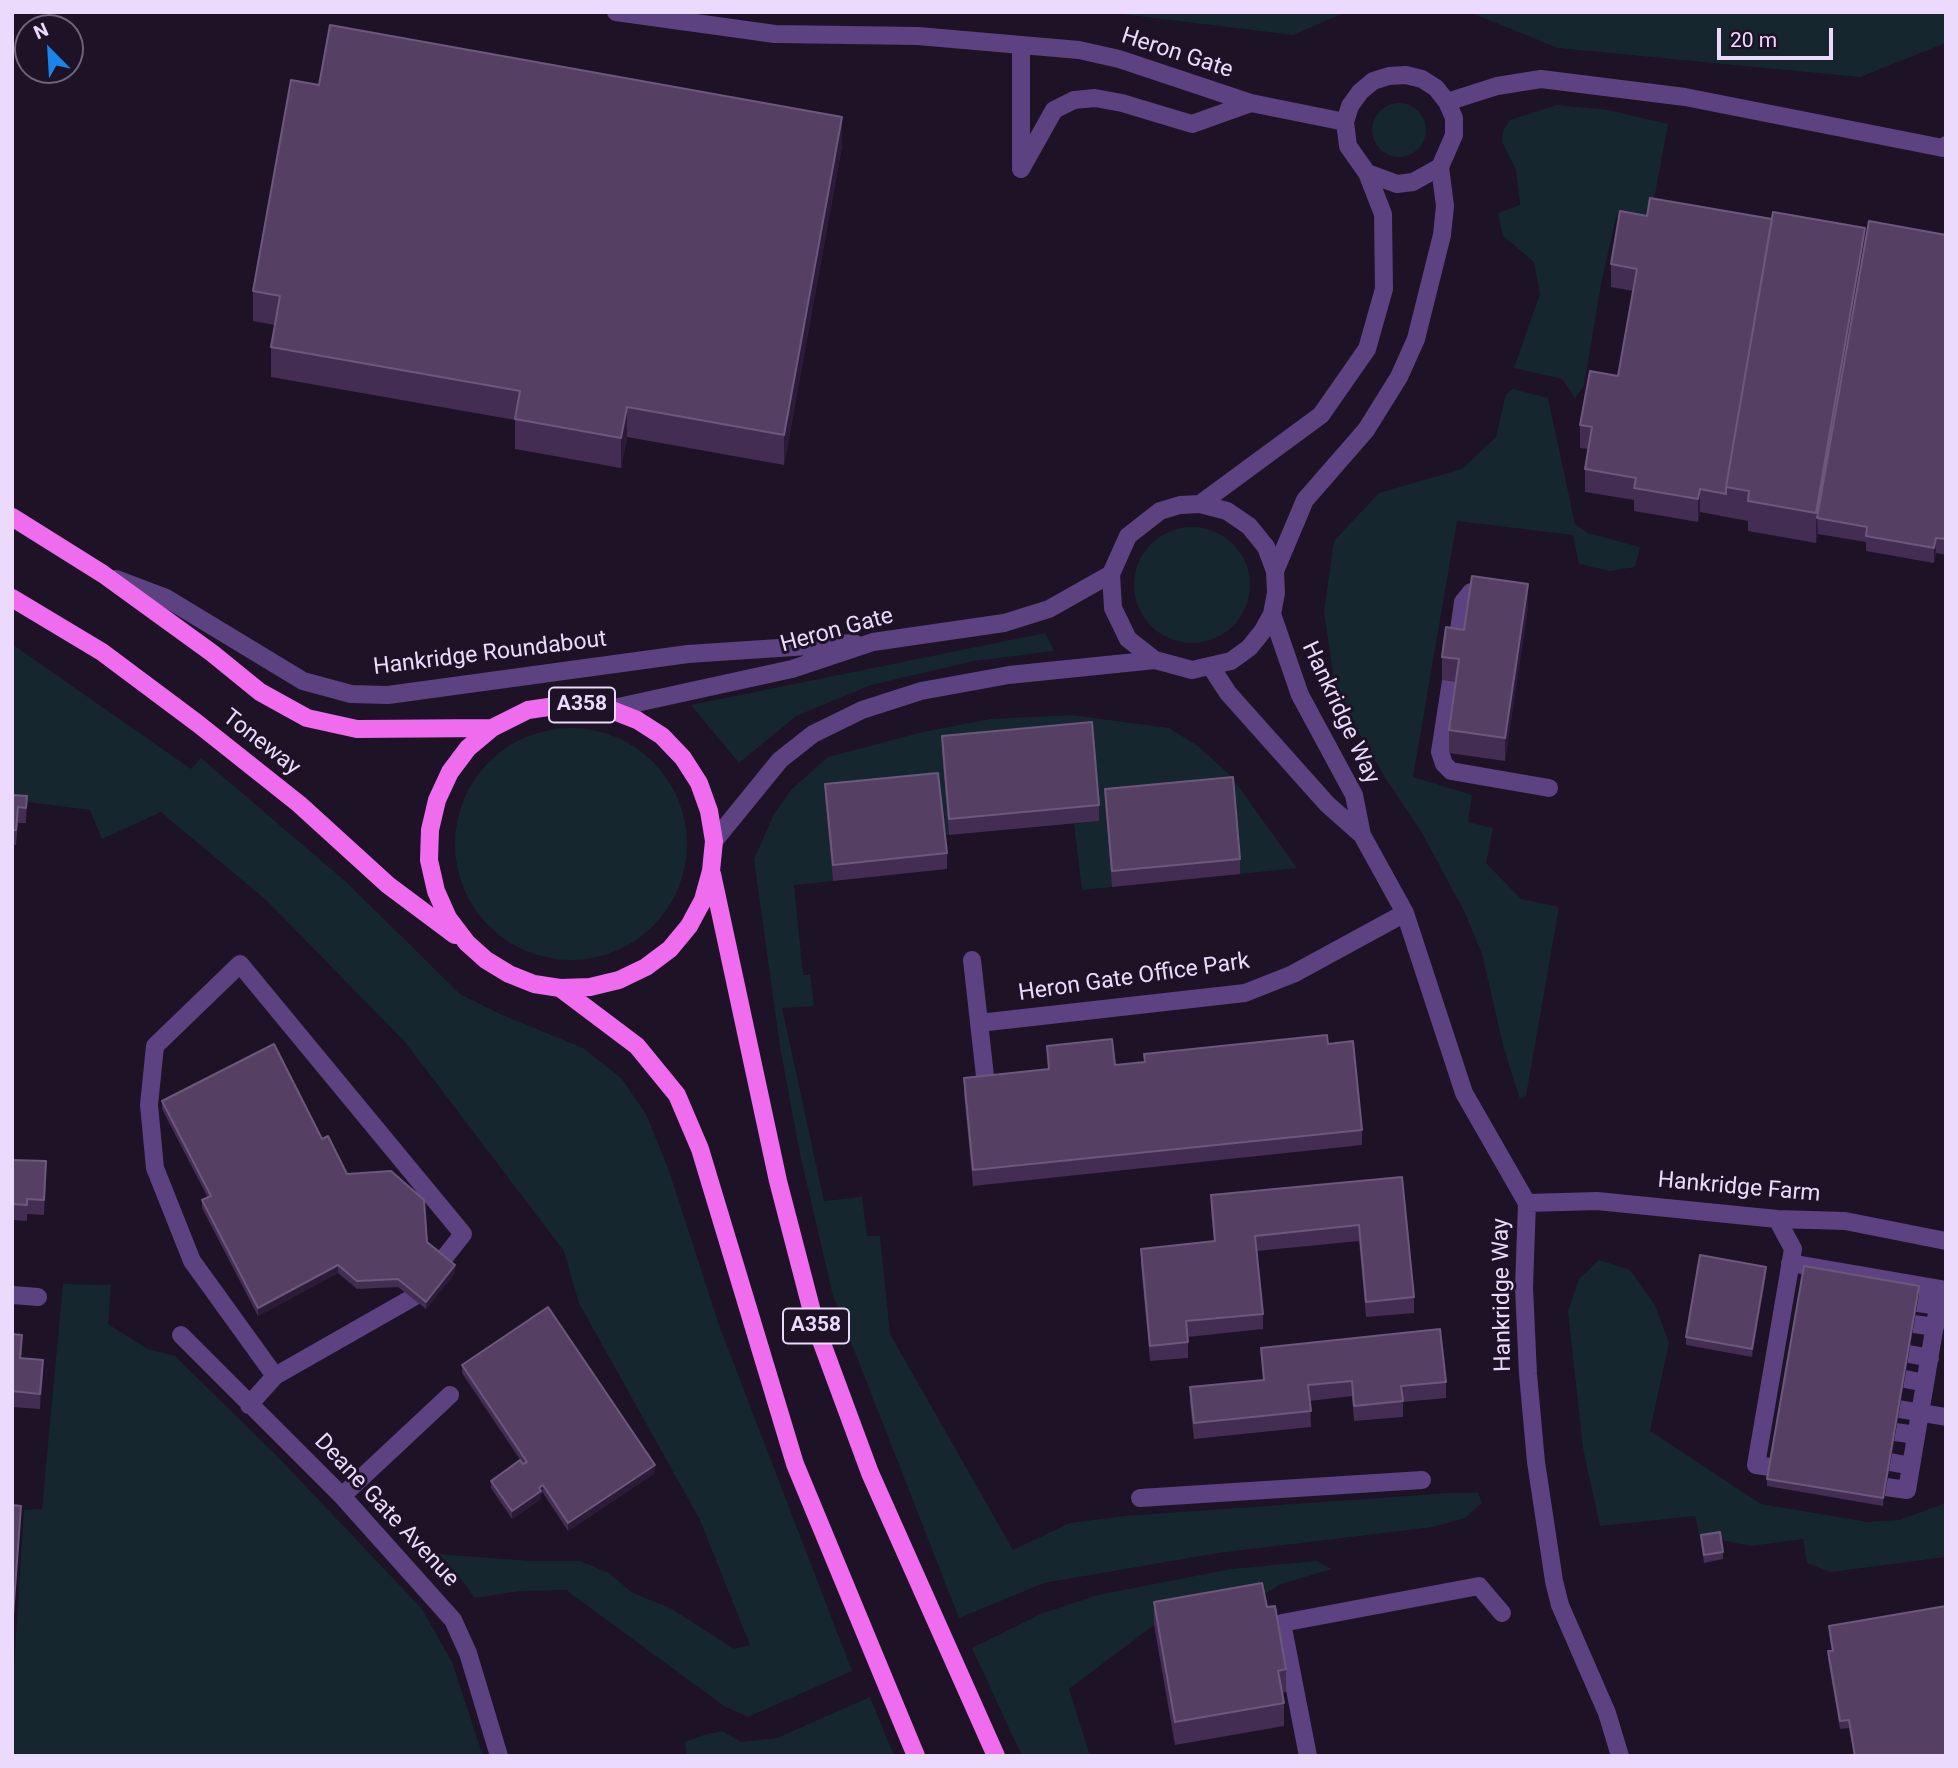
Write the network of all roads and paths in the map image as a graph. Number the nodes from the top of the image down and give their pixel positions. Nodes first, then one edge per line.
1 (616, 12) edge
2 (1021, 46) junction
3 (1447, 102) junction
4 (1251, 103) junction
5 (1345, 122) junction
6 (1946, 145) edge
7 (1440, 167) junction
8 (1367, 173) junction
9 (1200, 504) junction
10 (12, 517) edge
11 (1275, 571) junction
12 (103, 574) junction
13 (1111, 574) junction
14 (1489, 588) edge
15 (12, 598) edge
16 (1272, 614) junction
17 (873, 642) junction
18 (1456, 651) edge
19 (1155, 660) junction
20 (1211, 667) junction
21 (1451, 681) edge
22 (609, 709) junction
23 (492, 728) junction
24 (1549, 788) dead end
25 (1362, 835) junction
26 (714, 841) junction
27 (711, 871) junction
28 (1405, 913) junction
29 (467, 943) junction
30 (972, 960) dead end
31 (561, 988) junction
32 (979, 1023) junction
33 (986, 1085) edge
34 (1527, 1203) junction
35 (1777, 1219) junction
36 (1946, 1241) edge
37 (441, 1262) edge
38 (1793, 1276) junction
39 (12, 1295) edge
40 (38, 1297) dead end
41 (412, 1298) edge
42 (1918, 1303) edge
43 (1939, 1318) edge
44 (1914, 1324) edge
45 (181, 1335) dead end
46 (1909, 1354) edge
47 (1930, 1358) junction
48 (275, 1376) junction
49 (1905, 1379) edge
50 (1926, 1383) junction
51 (450, 1395) dead end
52 (249, 1405) junction
53 (1899, 1409) edge
54 (1920, 1412) junction
55 (1946, 1417) edge
56 (1895, 1432) edge
57 (1916, 1435) junction
58 (1890, 1462) edge
59 (1911, 1466) junction
60 (1770, 1467) edge
61 (1422, 1480) dead end
62 (1886, 1487) edge
63 (342, 1496) junction
64 (1140, 1498) dead end
65 (1502, 1614) dead end
66 (499, 1756) edge
67 (916, 1756) edge
68 (996, 1756) edge
69 (1308, 1756) edge
70 (1620, 1756) edge

1 - 2 street, Heron Gate
2 - 4 street, Heron Gate
2 - 4 street
3 - 5 street
3 - 6 street
3 - 7 street
4 - 5 street, Heron Gate
5 - 8 street
7 - 8 street
7 - 11 street
8 - 9 street
9 - 11 street
9 - 13 street
10 - 12 main road, Toneway / A358
11 - 16 street
12 - 17 street, Hankridge Roundabout
12 - 23 main road, Toneway / A358
13 - 17 street, Heron Gate
13 - 19 street
14 - 18 street
15 - 29 main road, Toneway / A358
16 - 20 street
16 - 25 street, Hankridge Way
17 - 22 street, Heron Gate
19 - 20 street
19 - 26 street
20 - 25 street, Hankridge Way
21 - 24 street
22 - 23 main road, A358
22 - 26 main road, A358
23 - 29 main road, A358
25 - 28 street, Hankridge Way
26 - 27 main road, A358
27 - 31 main road, A358
27 - 68 main road, A358
28 - 32 street, Heron Gate Office Park
28 - 34 street, Hankridge Way
29 - 31 main road, A358
30 - 32 street
31 - 67 main road, A358
32 - 33 street
34 - 35 street, Hankridge Farm
34 - 70 street, Hankridge Way
35 - 36 street, Hankridge Farm
35 - 38 street
37 - 48 street
38 - 43 street
38 - 60 street
39 - 40 street
41 - 48 street
42 - 43 street
43 - 44 street
43 - 47 street
45 - 52 street, Deane Gate Avenue
46 - 47 street
47 - 50 street
48 - 52 street
49 - 50 street
50 - 54 street
51 - 63 street
52 - 63 street, Deane Gate Avenue
53 - 54 street
54 - 55 street
54 - 57 street
56 - 57 street
57 - 59 street
58 - 59 street
59 - 62 street
61 - 64 street
63 - 66 street, Deane Gate Avenue
65 - 69 street

